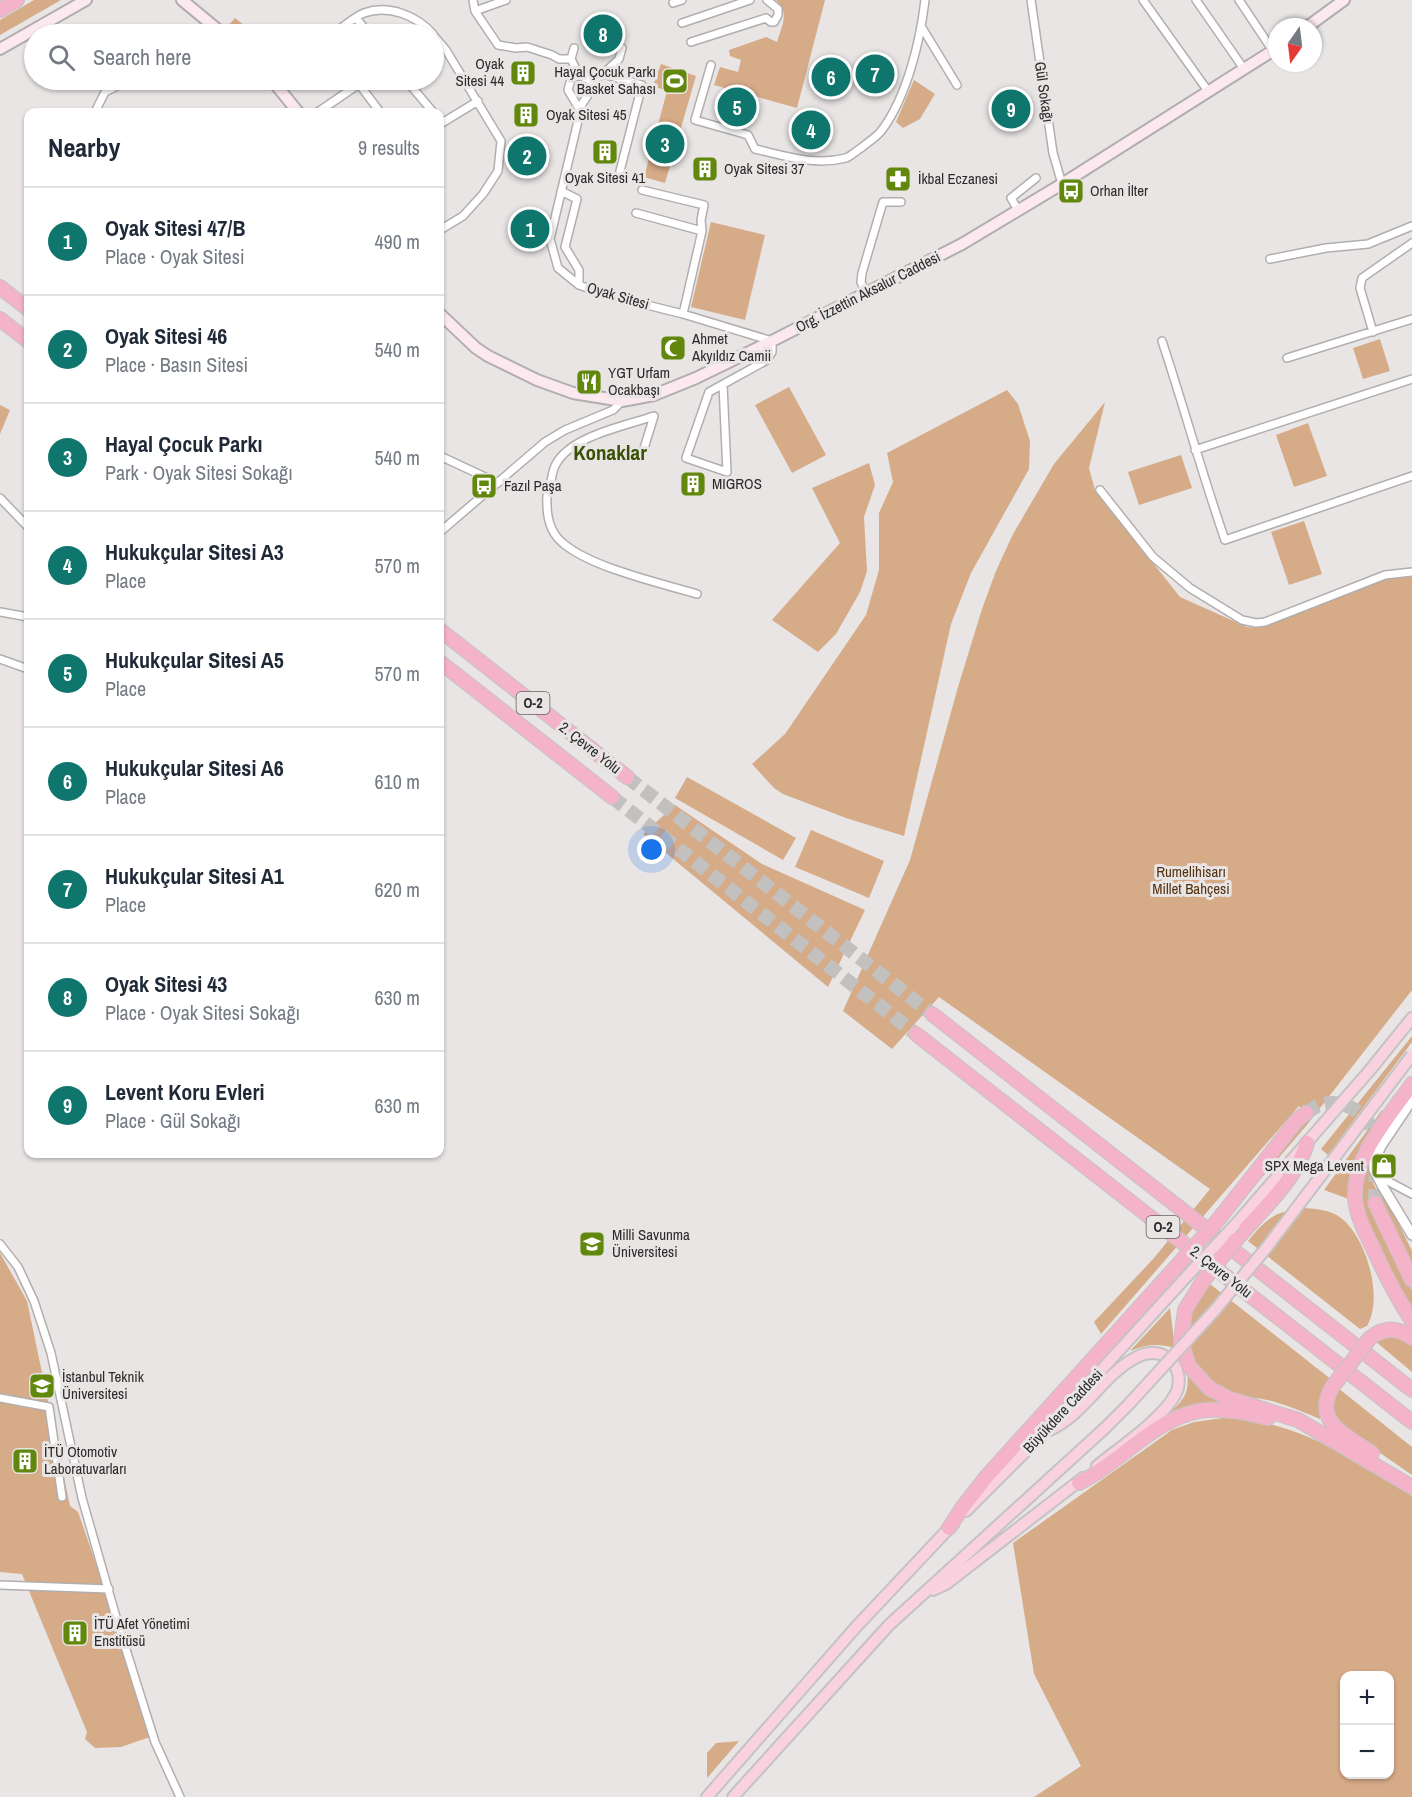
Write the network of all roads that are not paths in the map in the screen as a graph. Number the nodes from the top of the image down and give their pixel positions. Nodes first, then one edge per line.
1 (17, 0) edge
2 (86, 0) edge
3 (182, 0) edge
4 (472, 0) edge
5 (506, 0) edge
6 (682, 0) edge
7 (750, 0) edge
8 (767, 0) edge
9 (925, 0) edge
10 (1030, 0) edge
11 (1143, 0) edge
12 (1196, 0) edge
13 (1239, 0) edge
14 (1344, 0) edge
15 (673, 3) dead end
16 (0, 10) edge
17 (475, 11) junction
18 (356, 18) junction
19 (1319, 18) edge
20 (682, 23) dead end
21 (45, 24) edge
22 (211, 24) edge
23 (347, 24) edge
24 (361, 24) edge
25 (423, 24) edge
26 (921, 26) junction
27 (24, 36) edge
28 (1268, 39) edge
29 (691, 42) dead end
30 (574, 48) dead end
31 (622, 48) dead end
32 (444, 49) edge
33 (0, 50) edge
34 (1268, 54) edge
35 (571, 59) junction
36 (711, 64) dead end
37 (1244, 69) junction
38 (603, 74) junction
39 (579, 75) junction
40 (592, 81) junction
41 (957, 85) dead end
42 (109, 90) edge
43 (280, 90) edge
44 (350, 90) edge
45 (364, 90) edge
46 (414, 90) edge
47 (1208, 91) junction
48 (478, 101) junction
49 (97, 108) edge
50 (295, 108) edge
51 (324, 108) edge
52 (377, 108) edge
53 (430, 108) edge
54 (581, 112) junction
55 (444, 122) edge
56 (620, 171) dead end
57 (1036, 178) dead end
58 (1062, 184) junction
59 (642, 190) dead end
60 (561, 191) junction
61 (901, 202) dead end
62 (1018, 210) junction
63 (636, 213) dead end
64 (1412, 226) edge
65 (444, 228) edge
66 (702, 231) junction
67 (1412, 243) edge
68 (1270, 259) dead end
69 (579, 285) junction
70 (0, 287) edge
71 (866, 294) junction
72 (24, 306) edge
73 (683, 314) junction
74 (444, 318) edge
75 (0, 319) edge
76 (1412, 319) edge
77 (1373, 332) junction
78 (24, 338) edge
79 (772, 341) junction
80 (1162, 341) dead end
81 (1287, 358) dead end
82 (1412, 380) edge
83 (723, 385) junction
84 (622, 401) junction
85 (1195, 450) junction
86 (444, 458) edge
87 (641, 458) dead end
88 (1412, 476) edge
89 (498, 483) junction
90 (1100, 490) dead end
91 (0, 498) edge
92 (24, 523) edge
93 (444, 529) edge
94 (1412, 572) edge
95 (698, 594) dead end
96 (0, 612) edge
97 (24, 616) edge
98 (444, 633) edge
99 (0, 658) edge
100 (444, 665) edge
101 (24, 667) edge
102 (627, 777) tunnel mouth
103 (612, 797) tunnel mouth
104 (932, 1014) tunnel mouth
105 (1412, 1018) edge
106 (916, 1034) tunnel mouth
107 (1412, 1055) edge
108 (1412, 1084) edge
109 (1412, 1100) edge
110 (1306, 1113) tunnel mouth
111 (1307, 1143) junction
112 (1380, 1177) junction
113 (1412, 1194) edge
114 (1375, 1203) tunnel mouth
115 (1412, 1232) edge
116 (0, 1244) edge
117 (1412, 1280) edge
118 (1412, 1321) edge
119 (1412, 1338) edge
120 (1412, 1390) edge
121 (0, 1398) edge
122 (1412, 1422) edge
123 (1043, 1434) junction
124 (1337, 1442) junction
125 (1412, 1479) edge
126 (1079, 1483) junction
127 (1412, 1487) edge
128 (62, 1497) dead end
129 (950, 1528) junction
130 (0, 1585) edge
131 (108, 1589) junction
132 (921, 1595) junction
133 (180, 1797) edge
134 (707, 1797) edge
135 (733, 1797) edge

1 - 16 highway
2 - 21 main road
3 - 22 main road
4 - 17 street
5 - 17 street
6 - 15 street
7 - 20 street
8 - 29 street
9 - 26 street
10 - 58 street, Gül Sokağı
11 - 47 street
12 - 37 street
13 - 28 street
14 - 19 main road
17 - 35 street
18 - 23 street
18 - 24 street
18 - 25 street
26 - 36 street
26 - 41 street
27 - 33 main road
30 - 35 street
31 - 38 street
32 - 48 street
34 - 37 main road, Org. İzzettin Aksalur Caddesi
35 - 39 street
37 - 47 main road, Org. İzzettin Aksalur Caddesi
38 - 40 street
38 - 56 street
39 - 40 street
39 - 54 street
40 - 54 street, Oyak Sitesi
42 - 49 street
43 - 50 main road
44 - 51 street
45 - 52 street
46 - 53 street
47 - 58 main road, Org. İzzettin Aksalur Caddesi
48 - 55 street
48 - 65 street
54 - 60 street, Oyak Sitesi
57 - 62 street
58 - 62 main road, Org. İzzettin Aksalur Caddesi
59 - 66 street
60 - 69 street, Oyak Sitesi
60 - 69 street
61 - 71 street
62 - 71 main road, Org. İzzettin Aksalur Caddesi
63 - 66 street
64 - 68 street
66 - 73 street
67 - 77 street
69 - 73 street, Oyak Sitesi
70 - 72 highway
71 - 79 main road, Org. İzzettin Aksalur Caddesi
73 - 79 street, Oyak Sitesi
74 - 84 main road, Org. İzzettin Aksalur Caddesi
75 - 78 highway
76 - 77 street
77 - 81 street
79 - 83 street
79 - 84 main road, Org. İzzettin Aksalur Caddesi
80 - 85 street
82 - 85 street
83 - 83 street
84 - 89 street
85 - 88 street
86 - 89 street
87 - 95 street
89 - 93 street
90 - 94 street
91 - 92 street
96 - 97 street
98 - 102 highway, 2. Çevre Yolu / O-2
99 - 101 street
100 - 103 highway, 2. Çevre Yolu / O-2
104 - 120 highway, 2. Çevre Yolu / O-2
105 - 111 main road, Büyükdere Caddesi
106 - 122 highway, 2. Çevre Yolu / O-2
107 - 132 main road, bridge
108 - 118 highway
109 - 112 street
110 - 129 highway, bridge
111 - 123 main road, Büyükdere Caddesi, bridge
111 - 124 highway, bridge
112 - 113 street
112 - 115 street
114 - 117 highway
116 - 131 street
119 - 125 highway, bridge
121 - 128 street
123 - 126 main road
123 - 129 main road, Büyükdere Caddesi
124 - 126 highway
124 - 127 highway
126 - 132 main road
129 - 134 main road, Büyükdere Caddesi
130 - 131 street
131 - 133 street
132 - 135 main road

